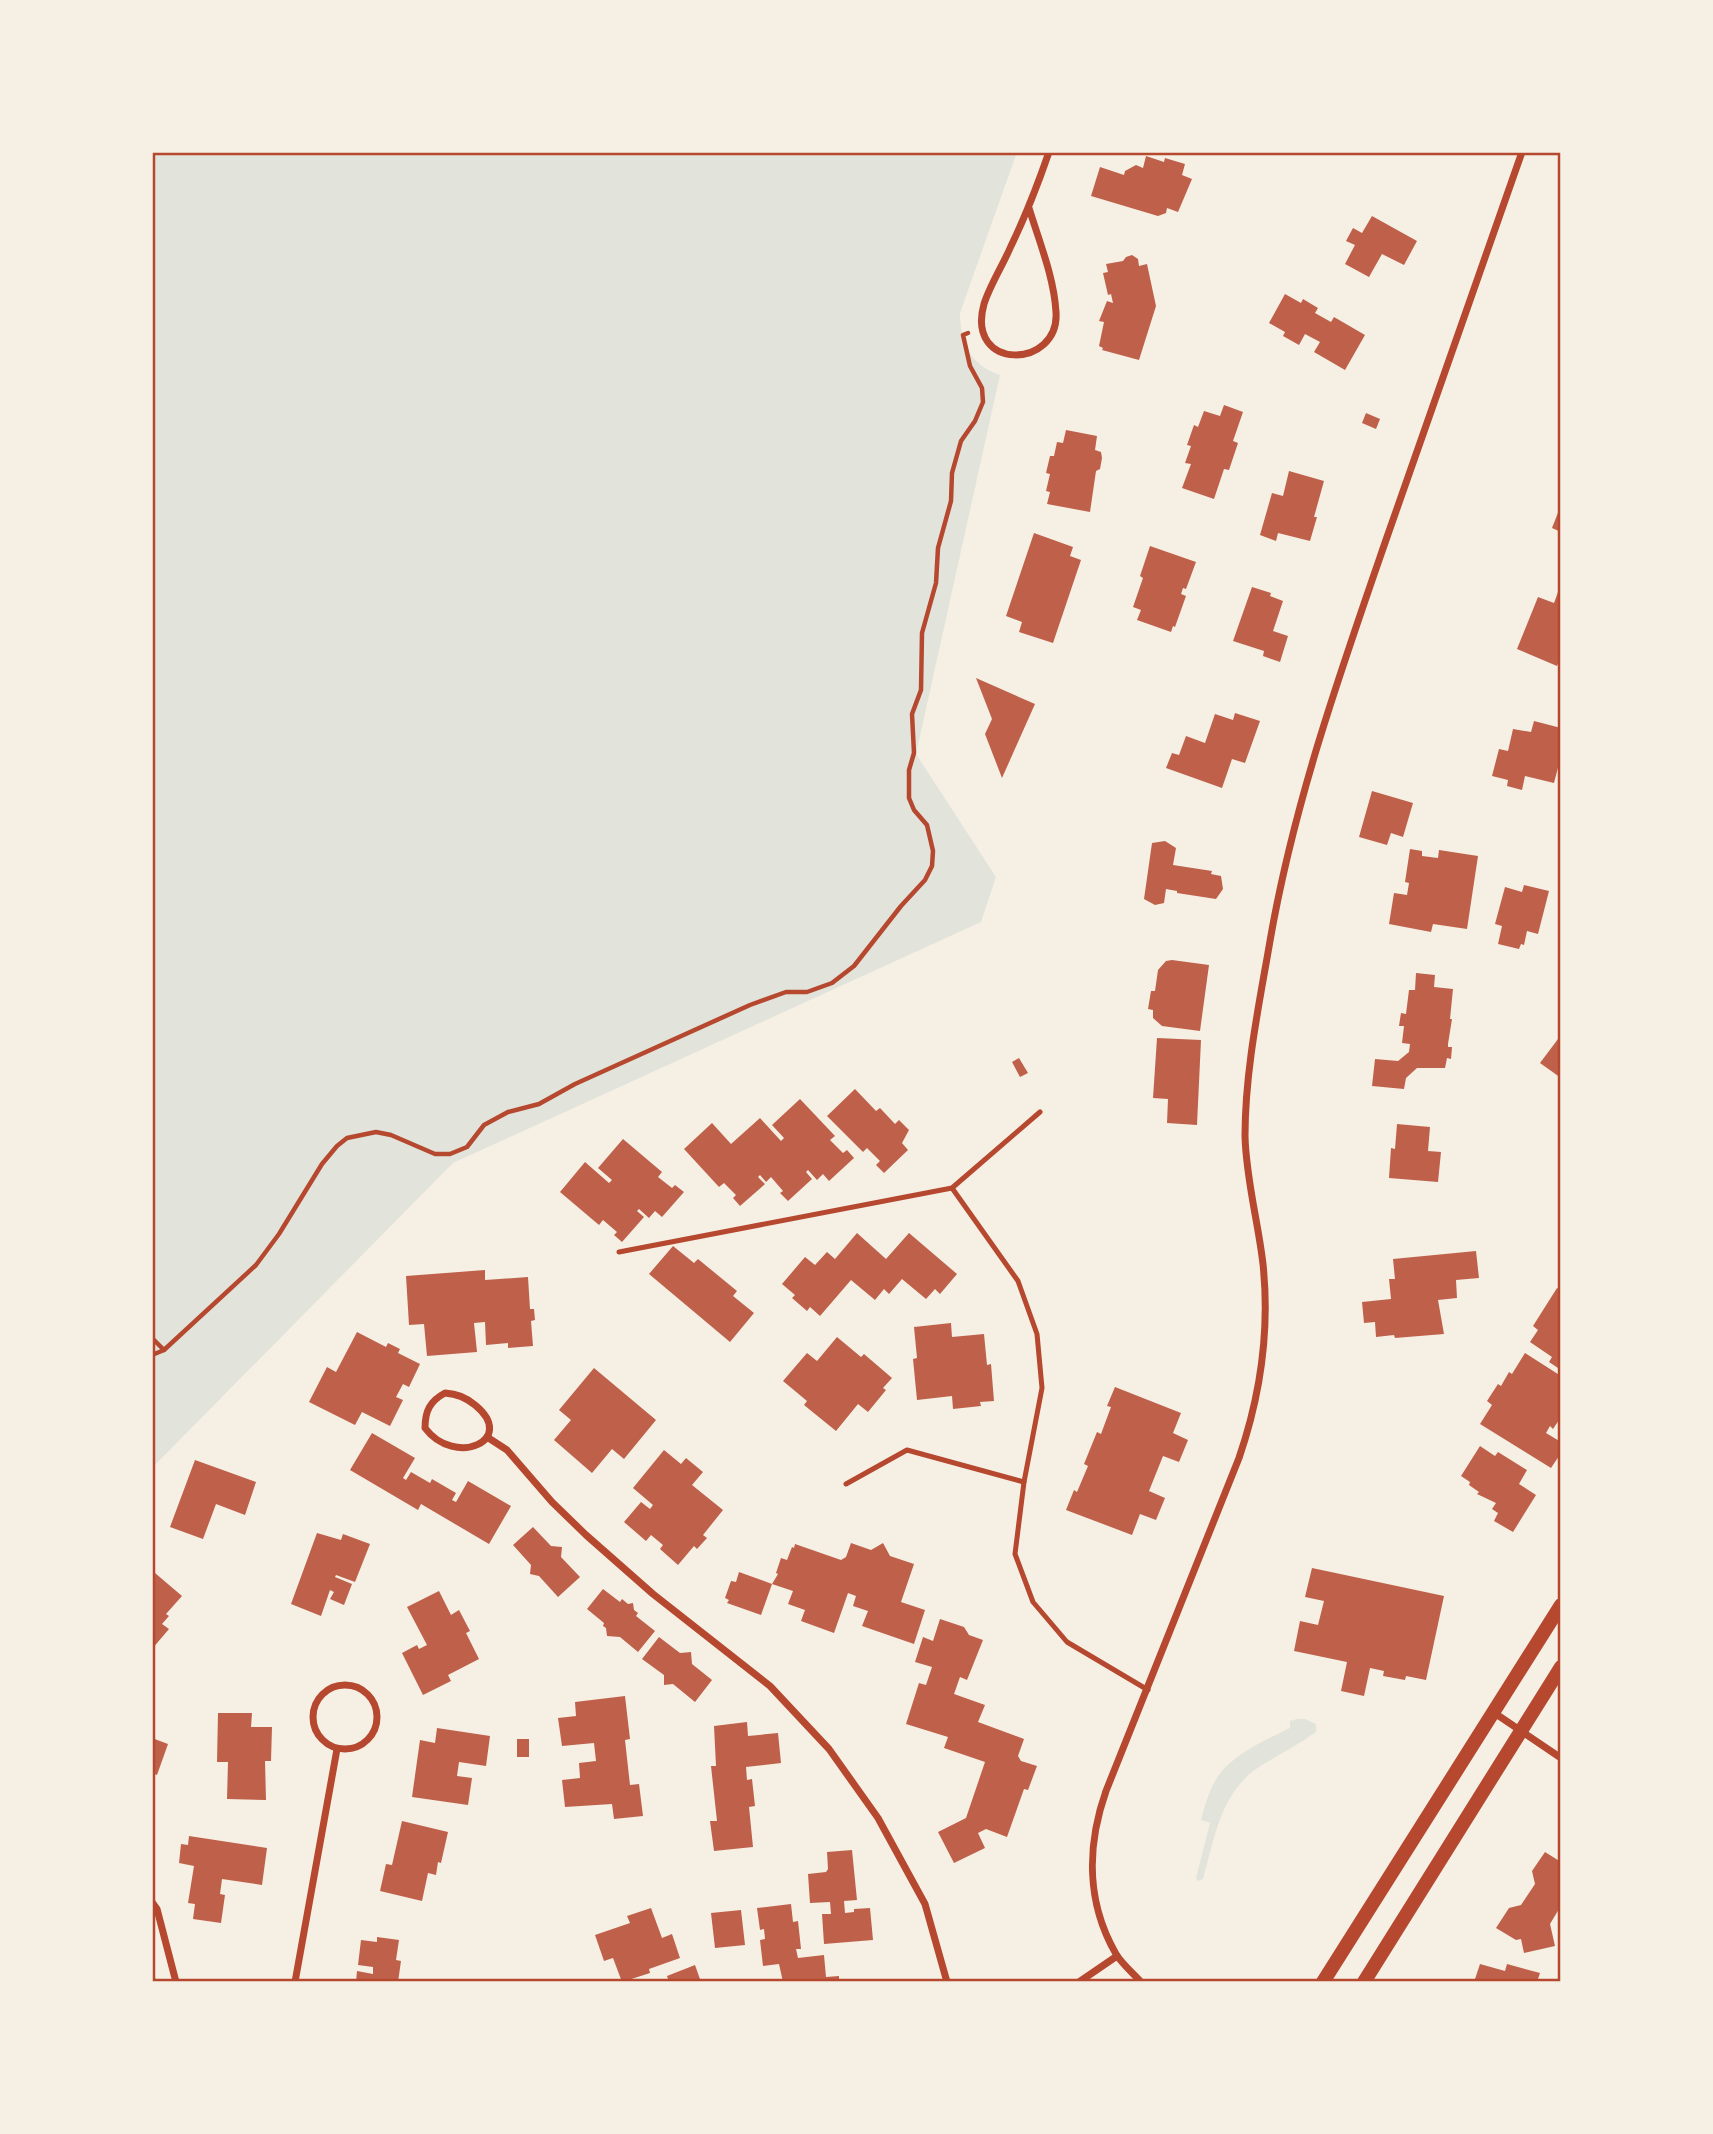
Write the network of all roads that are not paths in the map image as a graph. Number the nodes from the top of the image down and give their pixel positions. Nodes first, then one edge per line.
1 (1049, 152) edge
2 (1522, 152) edge
3 (1029, 208) junction
4 (1040, 1112) dead end
5 (952, 1188) junction
6 (620, 1252) dead end
7 (487, 1437) junction
8 (1024, 1482) junction
9 (846, 1484) dead end
10 (1561, 1605) edge
11 (1561, 1667) edge
12 (1148, 1690) junction
13 (1493, 1712) junction
14 (1521, 1731) junction
15 (337, 1749) junction
16 (1561, 1758) edge
17 (152, 1902) edge
18 (1116, 1956) junction
19 (176, 1982) edge
20 (295, 1982) edge
21 (947, 1982) edge
22 (1079, 1982) edge
23 (1141, 1982) edge
24 (1323, 1982) edge
25 (1363, 1982) edge

1 - 3 street
2 - 12 street
3 - 3 street
4 - 5 lane
5 - 6 lane
5 - 8 lane
7 - 7 street
7 - 21 street
8 - 9 lane
8 - 12 lane
10 - 13 main road
11 - 14 main road
12 - 18 street
13 - 14 street
13 - 24 main road
14 - 16 street
14 - 25 main road
15 - 15 street
15 - 20 street
17 - 19 street
18 - 22 street
18 - 23 street

